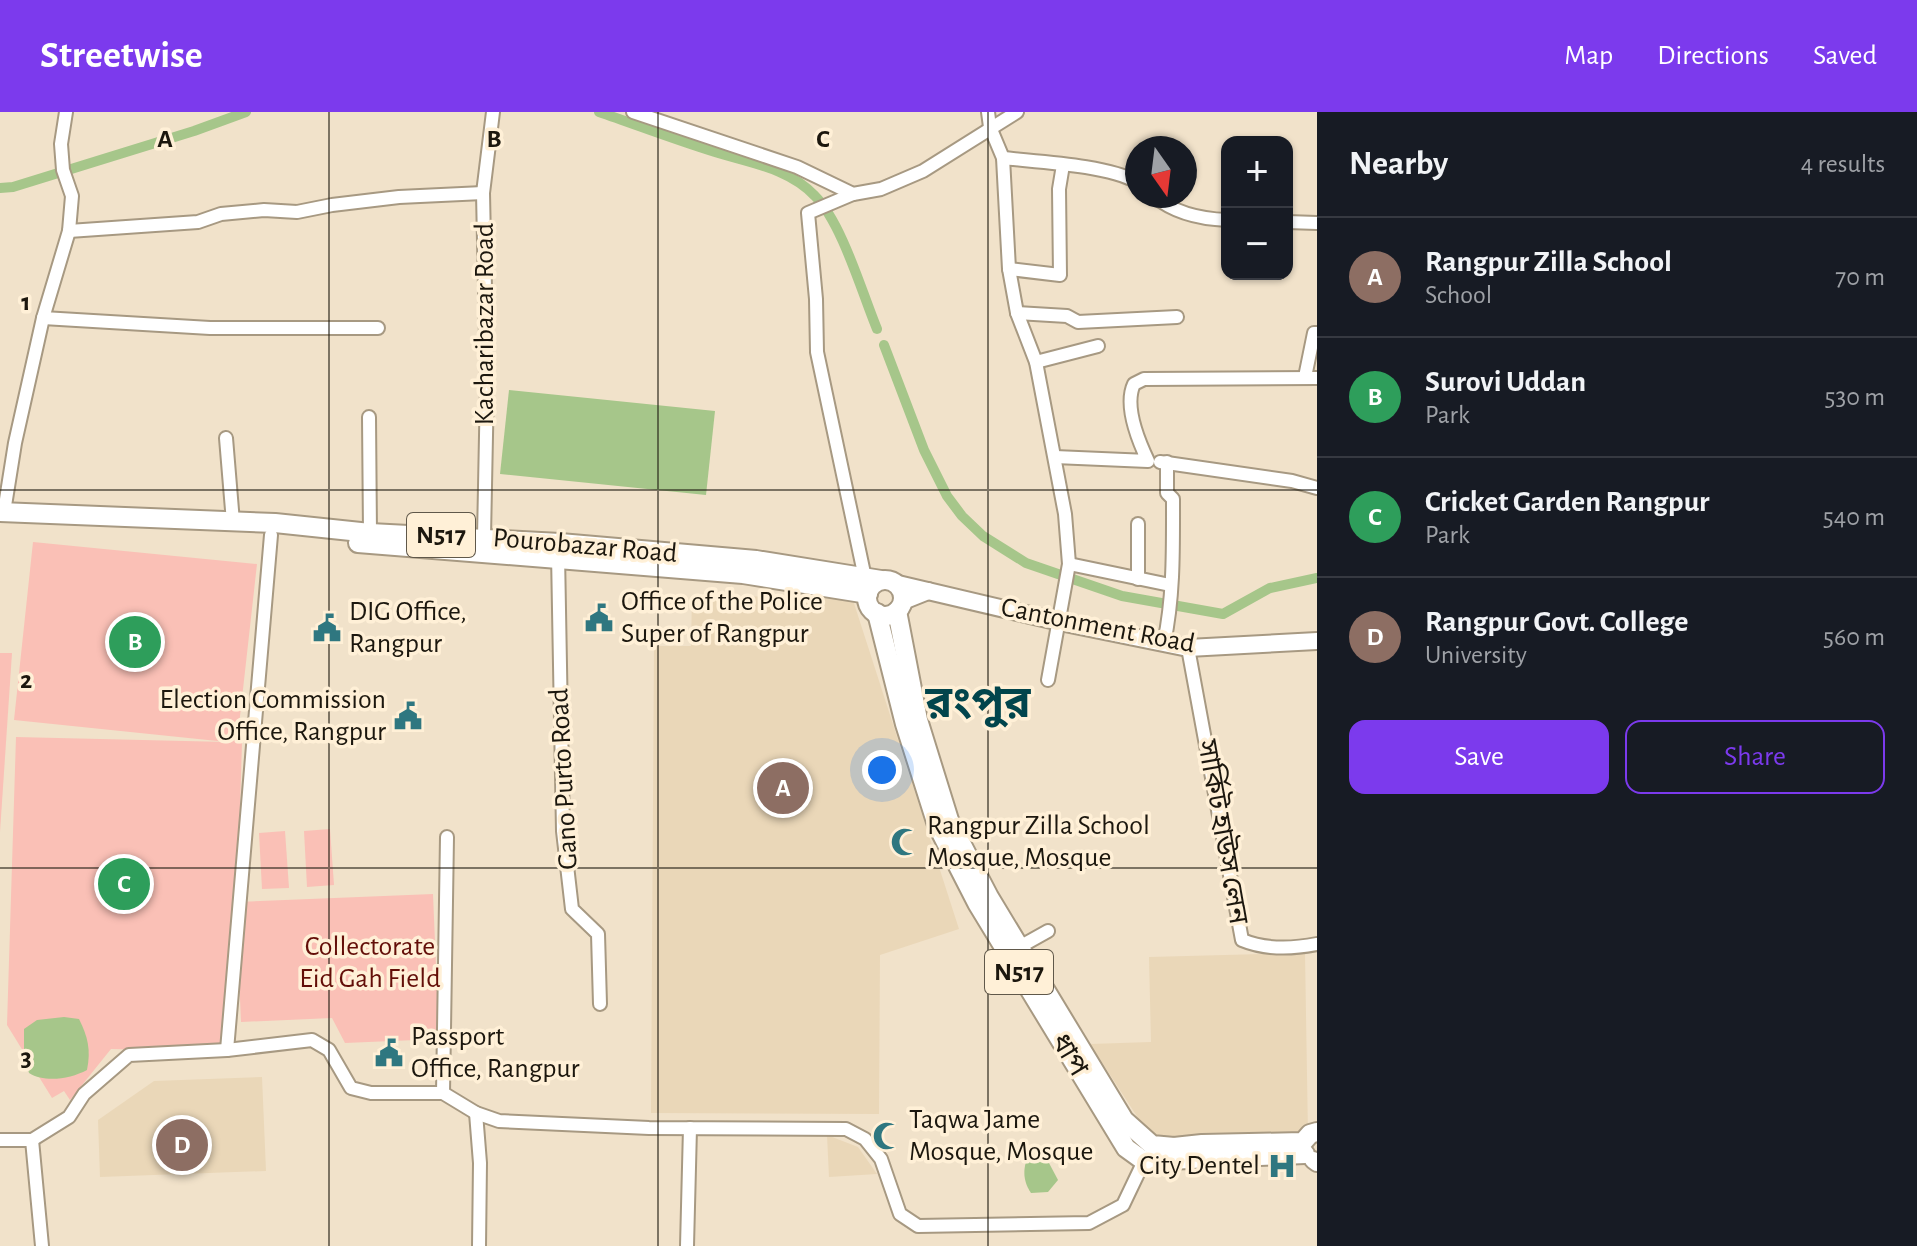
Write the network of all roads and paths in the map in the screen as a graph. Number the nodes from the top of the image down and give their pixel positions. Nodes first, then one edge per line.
1 (66, 112) edge
2 (493, 112) edge
3 (988, 112) edge
4 (1017, 112) edge
5 (628, 115) edge
6 (994, 124) junction
7 (1001, 152) junction
8 (1063, 165) junction
9 (1125, 176) edge
10 (483, 193) junction
11 (853, 194) junction
12 (1168, 208) edge
13 (1221, 220) edge
14 (1293, 222) edge
15 (1317, 223) edge
16 (69, 231) junction
17 (1009, 269) junction
18 (1017, 313) junction
19 (1177, 317) dead end
20 (43, 318) junction
21 (378, 328) dead end
22 (1317, 333) edge
23 (1098, 346) dead end
24 (1036, 362) junction
25 (1311, 377) edge
26 (369, 417) dead end
27 (226, 438) dead end
28 (1055, 457) junction
29 (1148, 461) junction
30 (1167, 462) junction
31 (1317, 488) edge
32 (1, 515) edge
33 (233, 522) junction
34 (1138, 524) dead end
35 (370, 533) junction
36 (271, 535) junction
37 (484, 537) junction
38 (558, 552) junction
39 (1069, 564) junction
40 (1138, 579) junction
41 (1170, 585) junction
42 (885, 592) junction
43 (1060, 622) junction
44 (1317, 641) edge
45 (1164, 643) junction
46 (1188, 648) junction
47 (1048, 680) dead end
48 (447, 837) dead end
49 (1048, 931) dead end
50 (1317, 944) edge
51 (1013, 950) junction
52 (600, 1004) dead end
53 (227, 1050) junction
54 (443, 1093) junction
55 (476, 1113) junction
56 (690, 1128) junction
57 (0, 1140) edge
58 (32, 1140) junction
59 (1312, 1152) edge
60 (1144, 1161) junction
61 (42, 1246) edge
62 (479, 1246) edge
63 (687, 1246) edge

1 - 16 street
2 - 10 street, Kacharibazar Road
3 - 6 street
4 - 6 street
5 - 11 street
6 - 7 street
6 - 11 street
7 - 8 street
7 - 17 street
8 - 9 street
8 - 17 street
10 - 16 street
10 - 37 street, Kacharibazar Road
11 - 42 street
12 - 13 street
14 - 15 street
16 - 20 street
17 - 18 street
18 - 19 street
18 - 24 street
20 - 21 street
20 - 32 street
22 - 25 street
23 - 24 street
24 - 28 street
25 - 29 street
26 - 35 street
27 - 33 street
28 - 29 street
28 - 39 street
29 - 30 street
30 - 31 street
30 - 41 street
32 - 33 highway, Pourobazar Road / N517
32 - 36 highway, Pourobazar Road / N517
33 - 35 highway, Pourobazar Road / N517
34 - 40 street
35 - 37 highway, Pourobazar Road / N517
36 - 38 highway, Pourobazar Road / N517
36 - 53 street
37 - 38 highway, Pourobazar Road / N517
38 - 42 highway, Pourobazar Road / N517
38 - 52 street, Gano Purto Road
39 - 40 street
39 - 43 street
40 - 41 street
41 - 45 street
42 - 43 main road, Cantonment Road
42 - 51 highway, ধাপ / N517
42 - 51 highway, ধাপ / N517
43 - 45 main road, Cantonment Road
43 - 47 street
44 - 46 main road, Cantonment Road
45 - 46 main road, Cantonment Road
46 - 50 street, সার্কিট হাউস লেন
48 - 54 street
49 - 51 street
51 - 59 highway, ধাপ / N517
51 - 60 highway, ধাপ / N517
53 - 54 street
53 - 58 street
54 - 55 street
55 - 56 street
55 - 62 street
56 - 60 street
56 - 63 street
57 - 58 street
58 - 61 street
59 - 60 highway, ধাপ / N517

